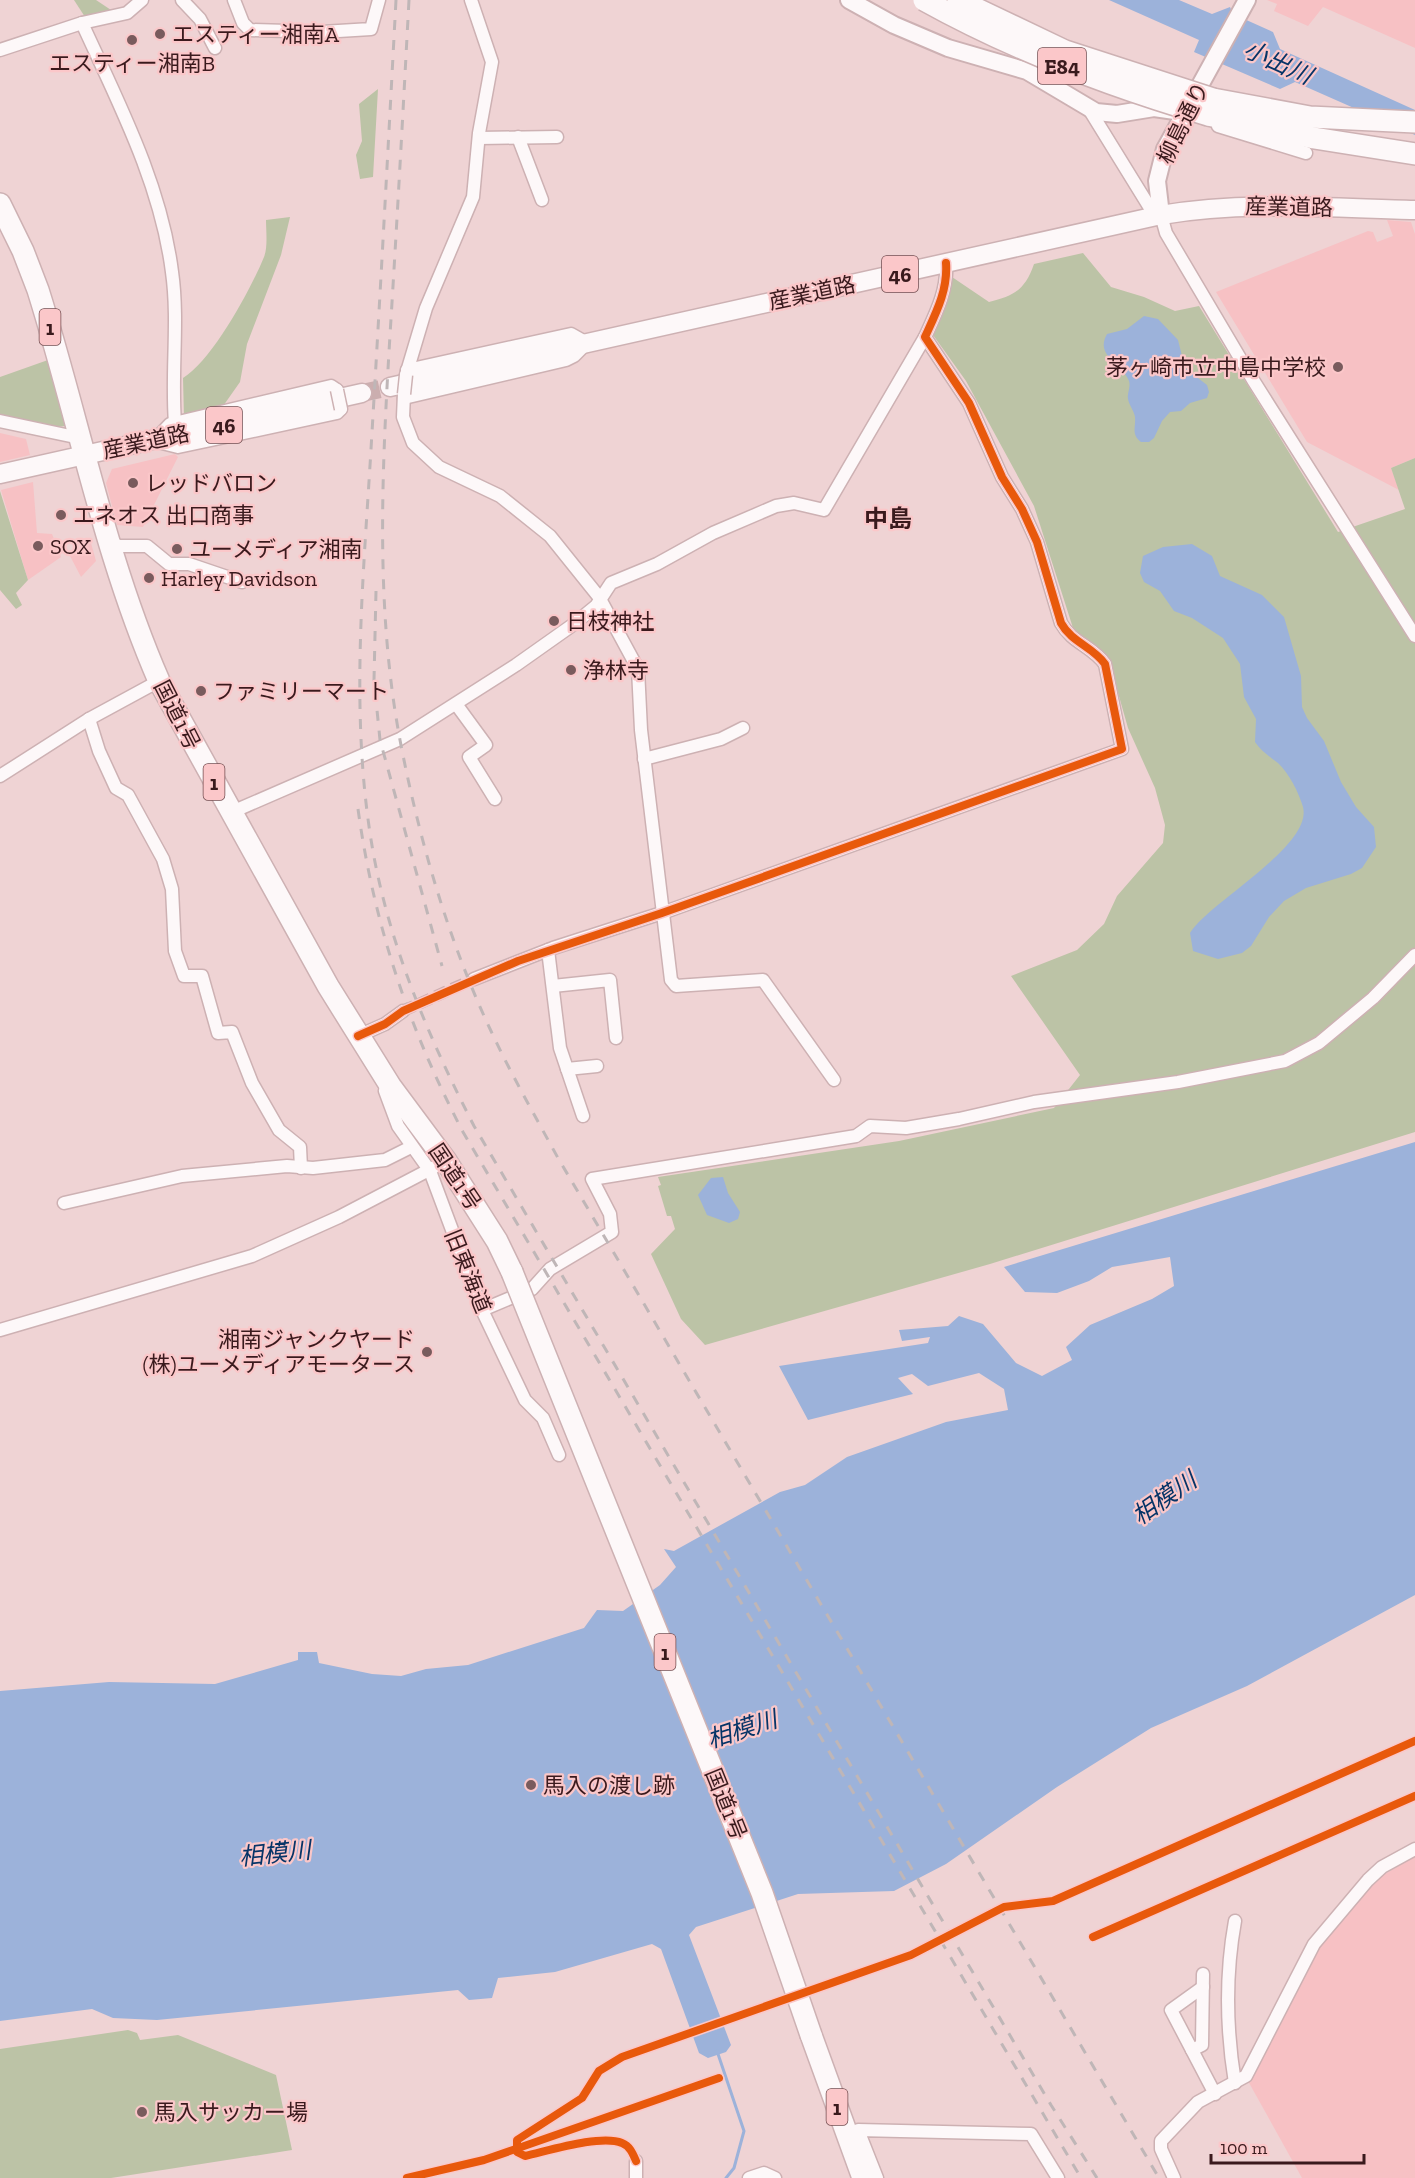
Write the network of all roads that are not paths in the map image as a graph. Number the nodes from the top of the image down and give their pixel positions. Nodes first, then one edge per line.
1 (142, 0) edge
2 (182, 0) edge
3 (234, 0) edge
4 (379, 0) edge
5 (471, 0) edge
6 (849, 0) edge
7 (924, 0) edge
8 (958, 0) edge
9 (1245, 5) edge
10 (82, 23) junction
11 (215, 48) dead end
12 (0, 50) edge
13 (1210, 107) junction
14 (1089, 109) junction
15 (1184, 114) junction
16 (1415, 122) edge
17 (518, 137) junction
18 (557, 137) dead end
19 (479, 138) junction
20 (1306, 153) dead end
21 (1415, 154) edge
22 (542, 200) dead end
23 (0, 204) edge
24 (1415, 210) edge
25 (1158, 215) junction
26 (946, 263) junction
27 (925, 337) junction
28 (587, 343) junction
29 (407, 372) junction
30 (362, 393) tunnel mouth
31 (399, 393) junction
32 (0, 420) edge
33 (176, 423) junction
34 (154, 441) junction
35 (83, 447) junction
36 (0, 474) edge
37 (108, 542) junction
38 (242, 582) dead end
39 (599, 597) junction
40 (1415, 636) edge
41 (159, 681) junction
42 (456, 704) junction
43 (89, 719) junction
44 (743, 728) dead end
45 (644, 759) junction
46 (0, 776) edge
47 (495, 799) dead end
48 (232, 812) junction
49 (662, 913) junction
50 (549, 950) junction
51 (1415, 955) edge
52 (474, 979) tunnel mouth
53 (553, 986) junction
54 (403, 1011) tunnel mouth
55 (358, 1036) junction
56 (616, 1038) dead end
57 (597, 1066) dead end
58 (567, 1069) junction
59 (834, 1080) dead end
60 (391, 1087) junction
61 (583, 1116) dead end
62 (411, 1147) junction
63 (438, 1166) junction
64 (301, 1168) junction
65 (64, 1203) dead end
66 (482, 1310) junction
67 (0, 1330) edge
68 (559, 1455) dead end
69 (1415, 1849) edge
70 (1235, 1922) dead end
71 (1192, 2050) junction
72 (1235, 2083) junction
73 (1215, 2094) junction
74 (636, 2161) dead end
75 (636, 2178) edge
76 (749, 2178) edge
77 (775, 2178) edge
78 (863, 2178) edge
79 (877, 2178) edge
80 (1058, 2178) edge
81 (1174, 2178) edge

1 - 10 street
2 - 11 street
3 - 4 street
5 - 19 street
6 - 14 street
7 - 13 highway, E84, bridge
8 - 13 highway, E84, bridge
9 - 15 street, 柳島通り
10 - 12 street
10 - 33 street
13 - 16 highway, E84
13 - 21 highway, E84
14 - 15 street
14 - 25 street
15 - 20 street
15 - 25 street, 柳島通り
17 - 18 street
17 - 19 street
17 - 22 street
19 - 29 street
23 - 35 highway, 国道1号 / 1
24 - 25 main road, 産業道路 / 46
25 - 26 main road, 産業道路 / 46
25 - 40 street
26 - 27 street
26 - 28 main road, 産業道路 / 46
27 - 39 street
27 - 49 street
28 - 29 street
28 - 31 main road, 産業道路 / 46
29 - 31 street, bridge
30 - 34 main road, 産業道路 / 46
31 - 39 street
32 - 35 street
33 - 34 street
33 - 34 street, bridge
34 - 35 main road, 産業道路 / 46
35 - 36 main road, 産業道路 / 46
35 - 37 highway, 国道1号 / 1
37 - 38 street
37 - 41 highway, 国道1号 / 1
39 - 42 street
39 - 45 street
41 - 43 street
41 - 48 highway, 国道1号 / 1
42 - 47 street
42 - 48 street
43 - 46 street
43 - 64 street
44 - 45 street
45 - 49 street
48 - 55 highway, 国道1号 / 1
49 - 50 street
49 - 59 street
50 - 52 street
50 - 53 street
51 - 66 street
53 - 56 street
53 - 58 street
54 - 55 street
55 - 60 highway, 国道1号 / 1
57 - 58 street
58 - 61 street
60 - 62 street, 旧東海道
60 - 63 highway, 国道1号 / 1
62 - 63 street, 旧東海道
62 - 64 street
63 - 66 street, 旧東海道
63 - 67 street
63 - 78 highway, 国道1号 / 1, bridge
64 - 65 street
66 - 68 street, 旧東海道
69 - 72 street
70 - 72 street
71 - 71 street
71 - 73 street
72 - 73 street
73 - 81 street
74 - 75 street
76 - 77 street
79 - 80 street

